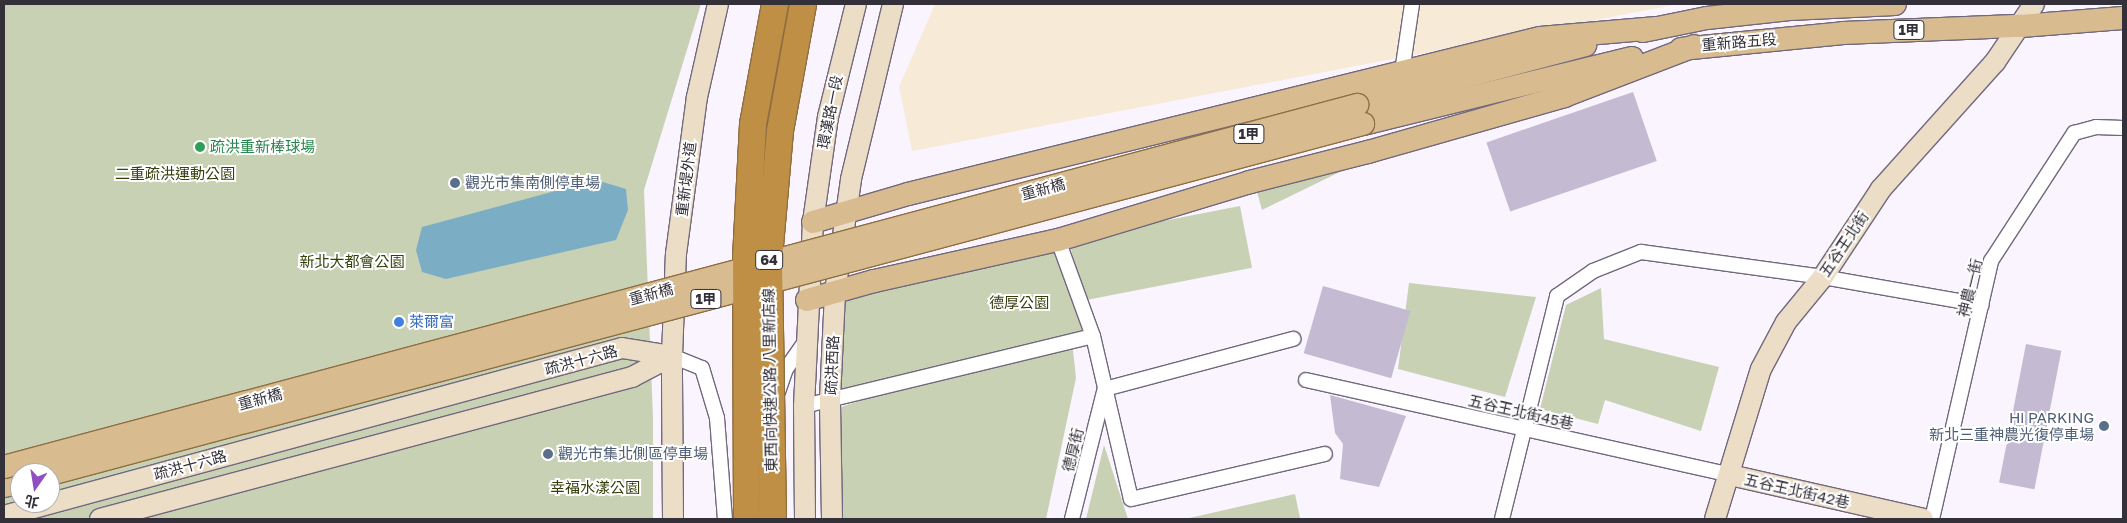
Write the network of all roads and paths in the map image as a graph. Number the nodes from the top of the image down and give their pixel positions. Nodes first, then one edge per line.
1 (718, 4) edge
2 (775, 4) edge
3 (803, 4) edge
4 (856, 4) edge
5 (893, 4) edge
6 (1412, 4) edge
7 (1895, 4) edge
8 (2034, 4) edge
9 (1843, 5) edge
10 (2123, 18) edge
11 (2021, 26) junction
12 (1657, 28) junction
13 (1694, 46) junction
14 (1402, 72) junction
15 (1360, 115) junction
16 (2123, 128) edge
17 (846, 212) junction
18 (812, 222) junction
19 (1058, 240) junction
20 (1822, 277) junction
21 (835, 292) junction
22 (807, 300) junction
23 (1982, 305) junction
24 (1093, 336) junction
25 (1293, 339) dead end
26 (806, 340) junction
27 (672, 356) junction
28 (1306, 380) dead end
29 (1105, 389) junction
30 (830, 399) junction
31 (804, 406) junction
32 (1524, 429) junction
33 (1325, 454) dead end
34 (4, 467) edge
35 (60, 471) edge
36 (1730, 475) junction
37 (4, 516) edge
38 (100, 519) edge
39 (673, 519) edge
40 (725, 519) edge
41 (747, 519) edge
42 (773, 519) edge
43 (805, 519) edge
44 (832, 519) edge
45 (1072, 519) edge
46 (1502, 519) edge
47 (1715, 519) edge
48 (1923, 519) edge
49 (1932, 519) edge

1 - 27 street, 重新堤外道
2 - 41 highway, 東西向快速公路 八里新店線 / 64, bridge
3 - 42 highway, 東西向快速公路 八里新店線 / 64, bridge
4 - 18 street, 環漢路一段
5 - 17 street
6 - 14 street
7 - 9 main road, 重新路五段 / 1甲
8 - 11 street, 五谷王北街
9 - 12 main road, 重新路五段 / 1甲
10 - 11 main road, 重新路五段 / 1甲
11 - 13 main road, 重新路五段 / 1甲
11 - 20 street, 五谷王北街
12 - 14 main road
12 - 15 main road, 重新路五段 / 1甲
13 - 15 main road, 重新路五段 / 1甲
13 - 19 main road
14 - 17 main road
15 - 34 main road, 重新橋 / 1甲, bridge
15 - 35 main road, 重新橋 / 1甲, bridge
16 - 23 street, 神農一街
17 - 18 main road
17 - 21 street, 疏洪西路
18 - 22 street, 疏洪西路
19 - 21 main road
19 - 24 street
20 - 23 street
20 - 32 street
20 - 36 street, 五谷王北街
21 - 22 main road
21 - 30 street, 疏洪西路
22 - 26 street, 疏洪西路
23 - 49 street, 神農一街
24 - 29 street
24 - 30 street
25 - 29 street
26 - 31 street, 疏洪西路
26 - 42 street
27 - 37 street, 疏洪十六路
27 - 38 street, 疏洪十六路
27 - 39 street, 重新堤外道
27 - 40 street
28 - 32 street, 五谷王北街45巷
29 - 33 street
29 - 45 street, 德厚街
30 - 31 street
30 - 44 street, 疏洪西路
31 - 43 street, 疏洪西路
32 - 36 street, 五谷王北街45巷
32 - 46 street
36 - 47 street, 五谷王北街
36 - 48 street, 五谷王北街42巷

